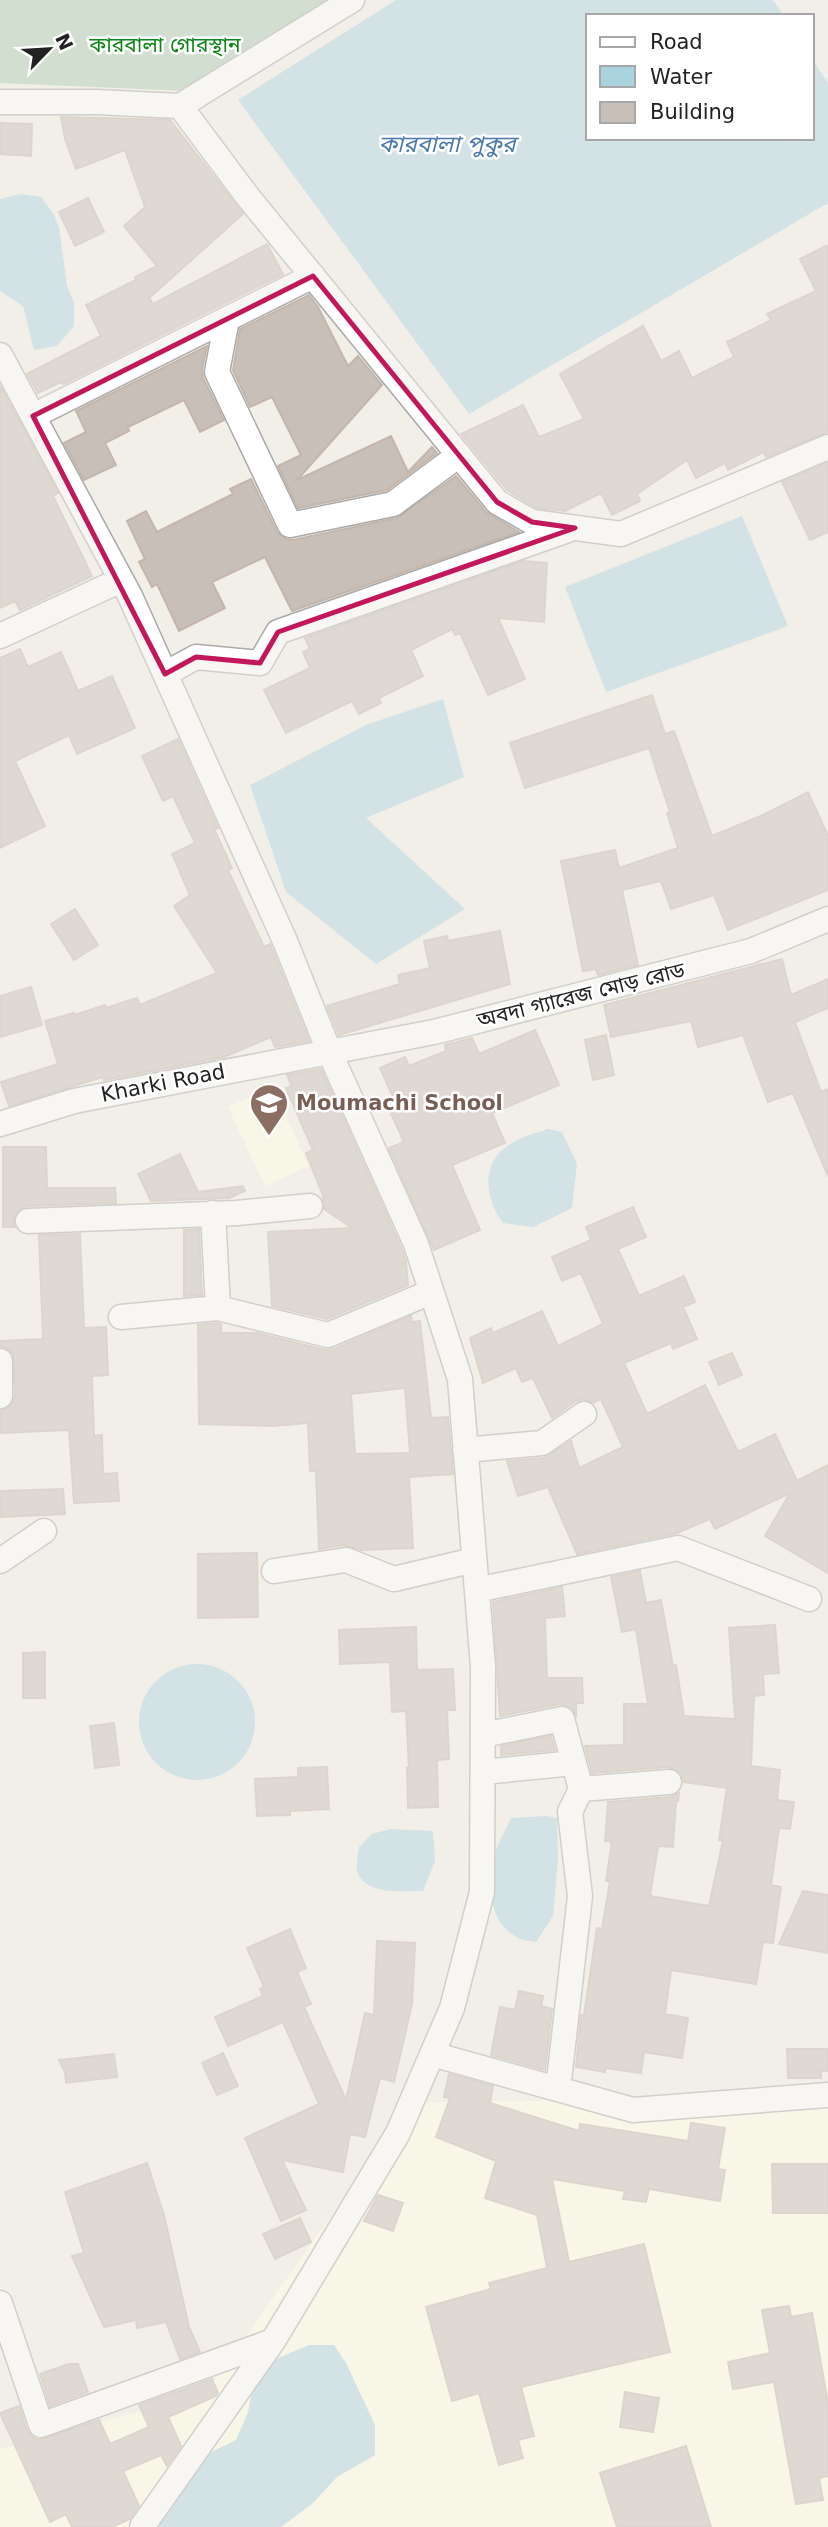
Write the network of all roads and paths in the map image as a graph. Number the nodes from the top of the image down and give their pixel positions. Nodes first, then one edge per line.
1 (352, 0) edge
2 (0, 102) edge
3 (180, 106) junction
4 (313, 276) junction
5 (227, 319) junction
6 (2, 365) edge
7 (33, 416) junction
8 (828, 447) edge
9 (459, 455) junction
10 (575, 528) junction
11 (121, 580) junction
12 (0, 636) edge
13 (165, 674) junction
14 (828, 919) edge
15 (329, 1051) junction
16 (0, 1124) edge
17 (310, 1206) dead end
18 (213, 1213) junction
19 (28, 1221) dead end
20 (431, 1292) junction
21 (218, 1308) junction
22 (121, 1317) dead end
23 (0, 1361) edge
24 (0, 1396) edge
25 (584, 1414) dead end
26 (466, 1450) junction
27 (44, 1531) dead end
28 (474, 1560) junction
29 (0, 1561) edge
30 (274, 1572) dead end
31 (477, 1590) junction
32 (809, 1599) dead end
33 (483, 1735) junction
34 (574, 1763) junction
35 (483, 1772) junction
36 (669, 1782) dead end
37 (582, 1789) junction
38 (432, 2054) junction
39 (558, 2089) junction
40 (828, 2095) edge
41 (0, 2303) edge
42 (273, 2341) junction
43 (142, 2527) edge

1 - 3 street
2 - 3 street
3 - 4 street
4 - 5 street
4 - 9 street
5 - 7 street
5 - 9 street
6 - 7 street
7 - 11 street
8 - 10 street
9 - 10 street
10 - 13 street
11 - 12 street
11 - 13 street
13 - 15 street
14 - 15 street, অবদা গ্যারেজ মোড় রোড
15 - 16 street, Kharki Road
15 - 20 street
17 - 18 street
18 - 19 street
18 - 21 street
20 - 21 street
20 - 26 street
21 - 22 street
23 - 24 street
25 - 26 street
26 - 28 street
27 - 29 street
28 - 30 street
28 - 31 street
31 - 32 street
31 - 33 street
33 - 34 street
33 - 35 street
34 - 35 street
34 - 37 street
35 - 38 street
36 - 37 street
37 - 39 street
38 - 39 street
38 - 42 street
39 - 40 street
41 - 42 street
42 - 43 street

